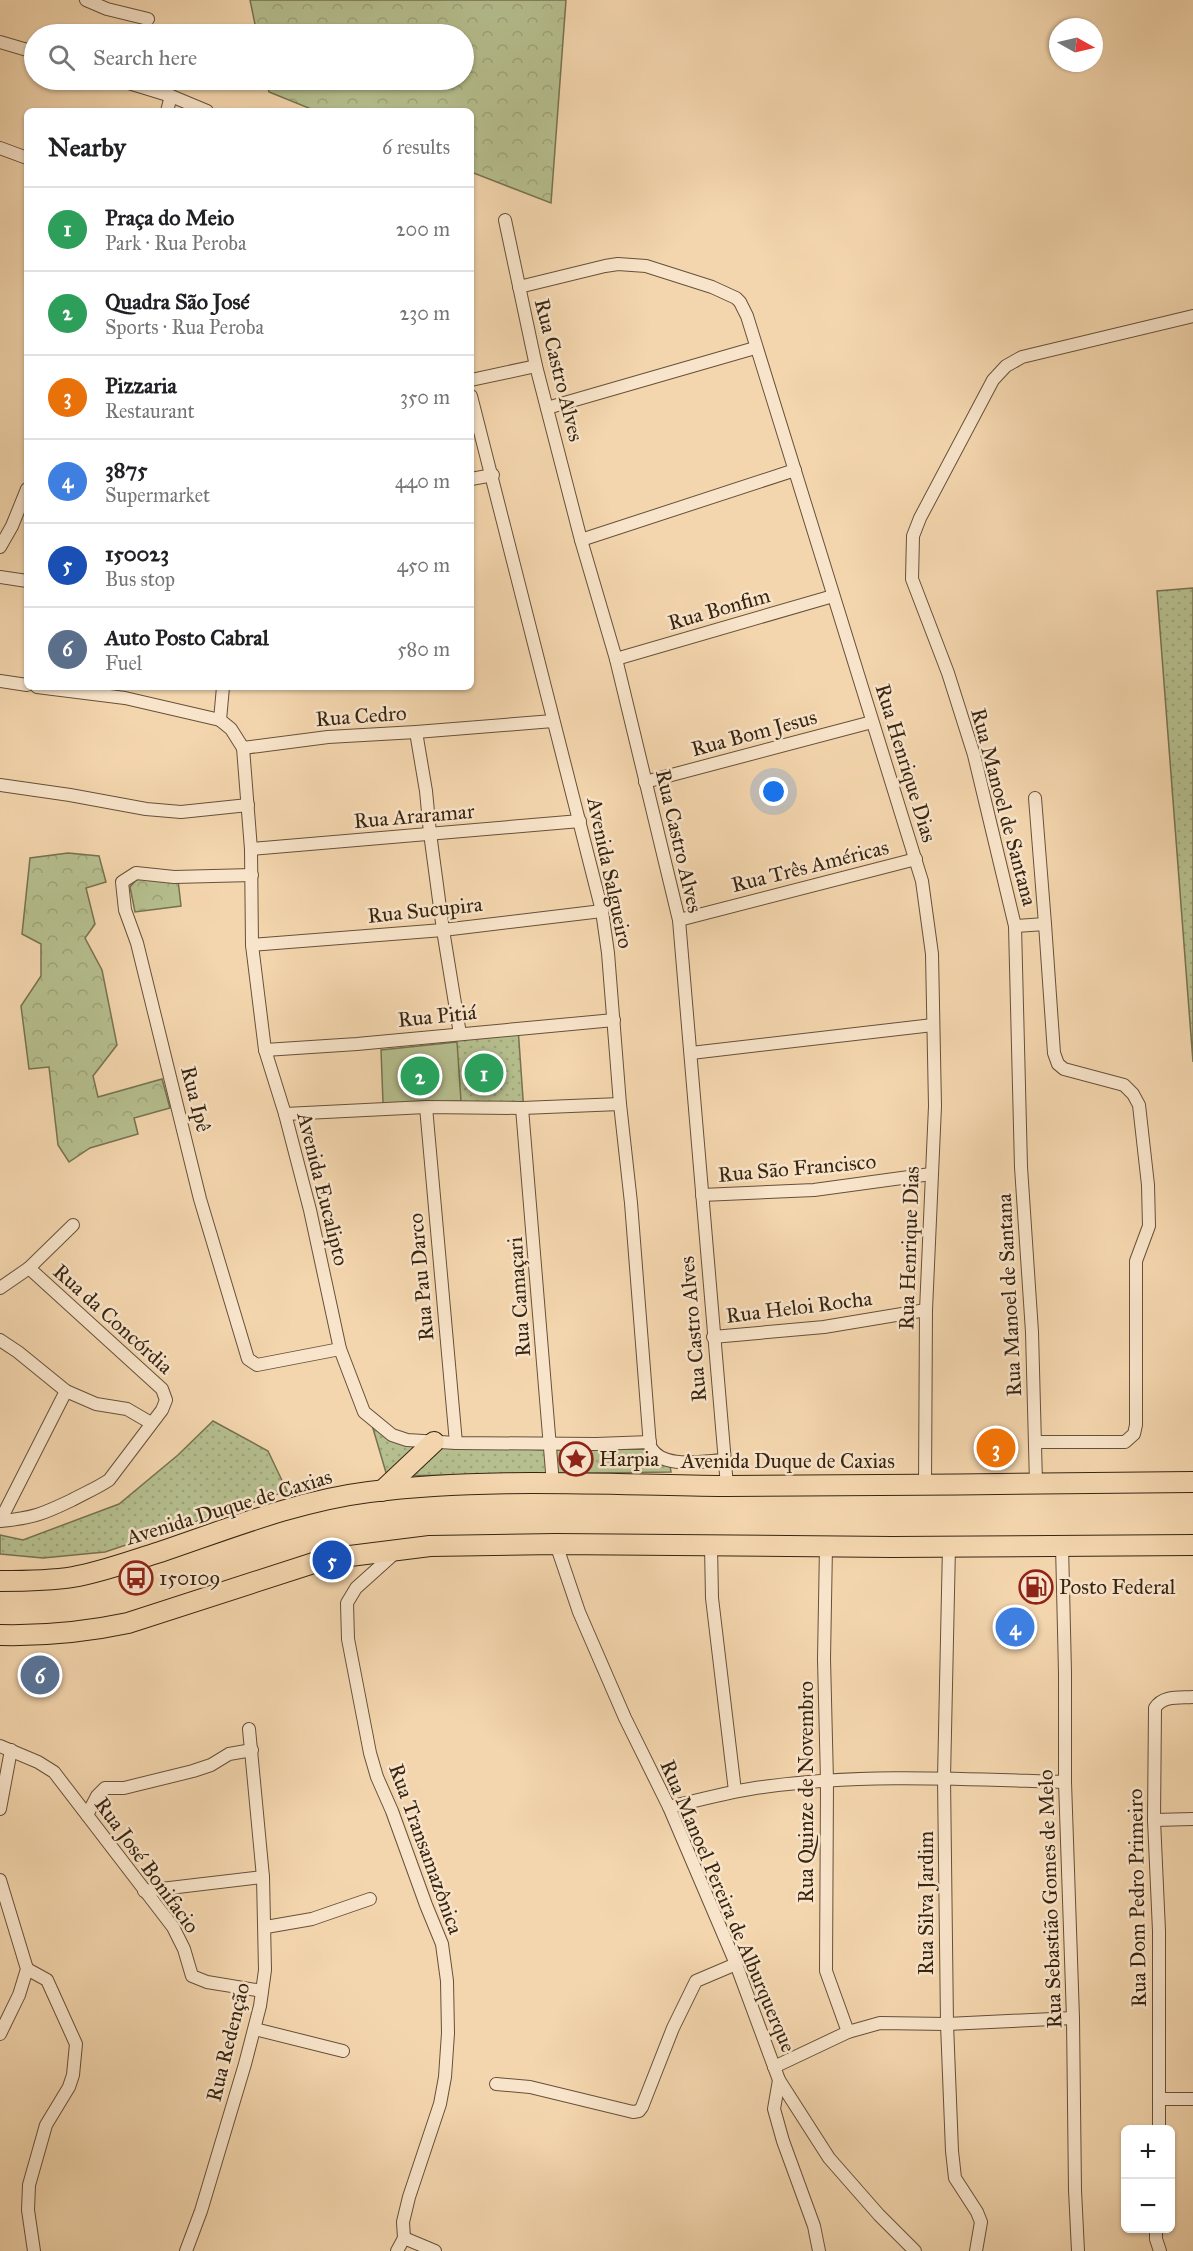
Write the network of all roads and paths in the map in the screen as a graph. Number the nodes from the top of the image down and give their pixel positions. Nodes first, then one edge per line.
1 (86, 0) edge
2 (148, 19) dead end
3 (0, 42) edge
4 (24, 49) edge
5 (152, 90) edge
6 (171, 96) junction
7 (168, 108) edge
8 (200, 108) edge
9 (0, 148) edge
10 (24, 157) edge
11 (505, 220) dead end
12 (519, 287) junction
13 (1193, 316) edge
14 (755, 348) junction
15 (536, 366) junction
16 (474, 379) edge
17 (474, 407) edge
18 (547, 408) junction
19 (795, 470) junction
20 (493, 475) junction
21 (474, 478) edge
22 (24, 496) edge
23 (581, 540) junction
24 (0, 547) edge
25 (0, 577) edge
26 (24, 581) edge
27 (833, 596) junction
28 (616, 659) junction
29 (0, 681) edge
30 (24, 685) edge
31 (61, 690) edge
32 (222, 690) edge
33 (220, 720) junction
34 (553, 721) junction
35 (872, 722) junction
36 (416, 732) junction
37 (243, 748) junction
38 (645, 782) junction
39 (0, 785) edge
40 (1035, 798) dead end
41 (248, 805) junction
42 (580, 820) junction
43 (430, 833) junction
44 (251, 849) junction
45 (915, 859) junction
46 (252, 875) junction
47 (602, 911) junction
48 (679, 920) junction
49 (1045, 924) junction
50 (1015, 926) junction
51 (443, 930) junction
52 (252, 945) junction
53 (614, 1020) junction
54 (933, 1025) junction
55 (460, 1034) junction
56 (265, 1050) junction
57 (691, 1053) junction
58 (620, 1104) junction
59 (426, 1107) junction
60 (522, 1108) junction
61 (285, 1114) junction
62 (931, 1174) junction
63 (702, 1195) junction
64 (73, 1225) dead end
65 (29, 1268) junction
66 (2, 1284) edge
67 (926, 1310) junction
68 (713, 1337) junction
69 (0, 1340) edge
70 (340, 1349) junction
71 (66, 1391) junction
72 (151, 1422) junction
73 (434, 1442) junction
74 (650, 1442) junction
75 (1036, 1442) junction
76 (456, 1443) junction
77 (550, 1443) junction
78 (724, 1460) junction
79 (1193, 1482) edge
80 (1036, 1483) junction
81 (553, 1484) junction
82 (925, 1484) junction
83 (727, 1486) junction
84 (382, 1491) junction
85 (0, 1521) edge
86 (555, 1544) junction
87 (1062, 1545) junction
88 (1193, 1545) edge
89 (711, 1546) junction
90 (826, 1546) junction
91 (949, 1546) junction
92 (399, 1549) junction
93 (0, 1581) edge
94 (0, 1635) edge
95 (1193, 1697) edge
96 (249, 1729) dead end
97 (5, 1748) edge
98 (252, 1750) junction
99 (944, 1778) junction
100 (827, 1781) junction
101 (1065, 1782) junction
102 (735, 1791) junction
103 (669, 1807) junction
104 (0, 1809) edge
105 (87, 1815) junction
106 (1193, 1819) edge
107 (1154, 1820) junction
108 (262, 1877) junction
109 (0, 1880) edge
110 (144, 1891) junction
111 (370, 1899) dead end
112 (266, 1927) junction
113 (736, 1964) junction
114 (27, 1969) junction
115 (262, 1991) junction
116 (1073, 2018) junction
117 (947, 2024) junction
118 (255, 2029) junction
119 (848, 2032) junction
120 (0, 2034) edge
121 (343, 2051) dead end
122 (774, 2067) junction
123 (779, 2080) junction
124 (496, 2084) dead end
125 (1160, 2099) junction
126 (1193, 2099) edge
127 (1159, 2125) edge
128 (404, 2238) junction
129 (34, 2251) edge
130 (186, 2251) edge
131 (397, 2251) edge
132 (435, 2251) edge
133 (819, 2251) edge
134 (915, 2251) edge
135 (976, 2251) edge
136 (1078, 2251) edge

1 - 2 street
3 - 4 street
5 - 6 street
6 - 7 street
6 - 8 street
9 - 10 street
11 - 12 street, Rua Castro Alves
12 - 14 street, Rua Henrique Dias
12 - 15 street, Rua Castro Alves
13 - 50 street, Rua Manoel de Santana
14 - 18 street
14 - 19 street, Rua Henrique Dias
15 - 16 street
15 - 18 street, Rua Castro Alves
17 - 20 street, Avenida Salgueiro
18 - 23 street, Rua Castro Alves
19 - 23 street
19 - 27 street, Rua Henrique Dias
20 - 21 street
20 - 34 street, Avenida Salgueiro
22 - 24 street
23 - 28 street, Rua Castro Alves
25 - 26 street
27 - 28 street, Rua Bonfim
27 - 35 street, Rua Henrique Dias
28 - 38 street, Rua Castro Alves
29 - 30 street
31 - 33 street
32 - 33 street
33 - 37 street
34 - 36 street, Rua Cedro
34 - 42 street, Avenida Salgueiro
35 - 38 street, Rua Bom Jesus
35 - 45 street, Rua Henrique Dias
36 - 37 street, Rua Cedro
36 - 43 street
37 - 41 street, Avenida Eucalipto
38 - 48 street, Rua Castro Alves
39 - 41 street
40 - 49 street
41 - 44 street, Avenida Eucalipto
42 - 43 street, Rua Araramar
42 - 47 street, Avenida Salgueiro
43 - 44 street, Rua Araramar
43 - 51 street
44 - 46 street, Avenida Eucalipto
45 - 48 street, Rua Três Américas
45 - 54 street, Rua Henrique Dias
46 - 52 street, Avenida Eucalipto
46 - 70 street, Rua Ipê
47 - 51 street, Rua Sucupira
47 - 53 street, Avenida Salgueiro
48 - 57 street, Rua Castro Alves
49 - 50 street
49 - 75 street
50 - 75 street, Rua Manoel de Santana
51 - 52 street, Rua Sucupira
51 - 55 street
52 - 56 street, Avenida Eucalipto
53 - 55 street, Rua Pitiá
53 - 58 street, Avenida Salgueiro
54 - 57 street
54 - 62 street, Rua Henrique Dias
55 - 56 street, Rua Pitiá
56 - 61 street, Avenida Eucalipto
57 - 63 street, Rua Castro Alves
58 - 60 street
58 - 74 street, Avenida Salgueiro
59 - 60 street
59 - 61 street
59 - 76 street, Rua Pau Darco
60 - 77 street, Rua Camaçari
61 - 70 street, Avenida Eucalipto
62 - 63 street, Rua São Francisco
62 - 67 street, Rua Henrique Dias
63 - 68 street, Rua Castro Alves
64 - 65 street
65 - 66 street
65 - 72 street, Rua da Concórdia
67 - 68 street, Rua Heloi Rocha
67 - 82 street, Rua Henrique Dias
68 - 78 street, Rua Castro Alves
69 - 71 street
70 - 73 street, Avenida Eucalipto
71 - 72 street
71 - 85 street
72 - 85 street, Rua da Concórdia
73 - 76 street, Avenida Eucalipto
73 - 84 highway
74 - 77 street, Avenida Eucalipto
74 - 78 street
75 - 80 street, Rua Manoel de Santana
76 - 77 street, Avenida Eucalipto
77 - 81 street, Rua Camaçari
78 - 83 street, Rua Castro Alves
79 - 80 highway, Avenida Duque de Caxias
80 - 82 highway, Avenida Duque de Caxias
81 - 83 highway, Avenida Duque de Caxias
81 - 84 highway, Avenida Duque de Caxias
82 - 83 highway, Avenida Duque de Caxias
84 - 93 highway, Avenida Duque de Caxias
86 - 89 highway
86 - 92 highway
86 - 103 street, Rua Manoel Pereira de Alburquerque
87 - 88 highway
87 - 91 highway
87 - 101 street, Rua Sebastião Gomes de Melo
89 - 90 highway
89 - 102 street
90 - 91 highway
90 - 100 street, Rua Quinze de Novembro
91 - 99 street, Rua Silva Jardim
92 - 94 highway
92 - 128 street, Rua Transamazônica
95 - 107 street, Rua Dom Pedro Primeiro
96 - 98 street, Rua Redenção
97 - 104 street
97 - 105 street, Rua José Bonifacio
98 - 105 street
98 - 108 street, Rua Redenção
99 - 100 street
99 - 101 street
99 - 117 street, Rua Silva Jardim
100 - 102 street
100 - 119 street, Rua Quinze de Novembro
101 - 116 street, Rua Sebastião Gomes de Melo
102 - 103 street
103 - 113 street, Rua Manoel Pereira de Alburquerque
105 - 110 street, Rua José Bonifacio
106 - 107 street
107 - 125 street, Rua Dom Pedro Primeiro
108 - 110 street
108 - 112 street, Rua Redenção
109 - 114 street
110 - 115 street, Rua José Bonifacio
111 - 112 street
112 - 115 street, Rua Redenção
113 - 122 street, Rua Manoel Pereira de Alburquerque
113 - 124 street
114 - 120 street
114 - 129 street
115 - 118 street, Rua Redenção
116 - 117 street
116 - 136 street, Rua Sebastião Gomes de Melo
117 - 119 street
117 - 135 street, Rua Silva Jardim
118 - 121 street
118 - 130 street, Rua Redenção
119 - 122 street
122 - 123 street, Rua Manoel Pereira de Alburquerque
123 - 133 street
123 - 134 street, Rua Manoel Pereira de Alburquerque
125 - 126 street
125 - 127 street, Rua Dom Pedro Primeiro
128 - 131 street, Rua Transamazônica
128 - 132 street

